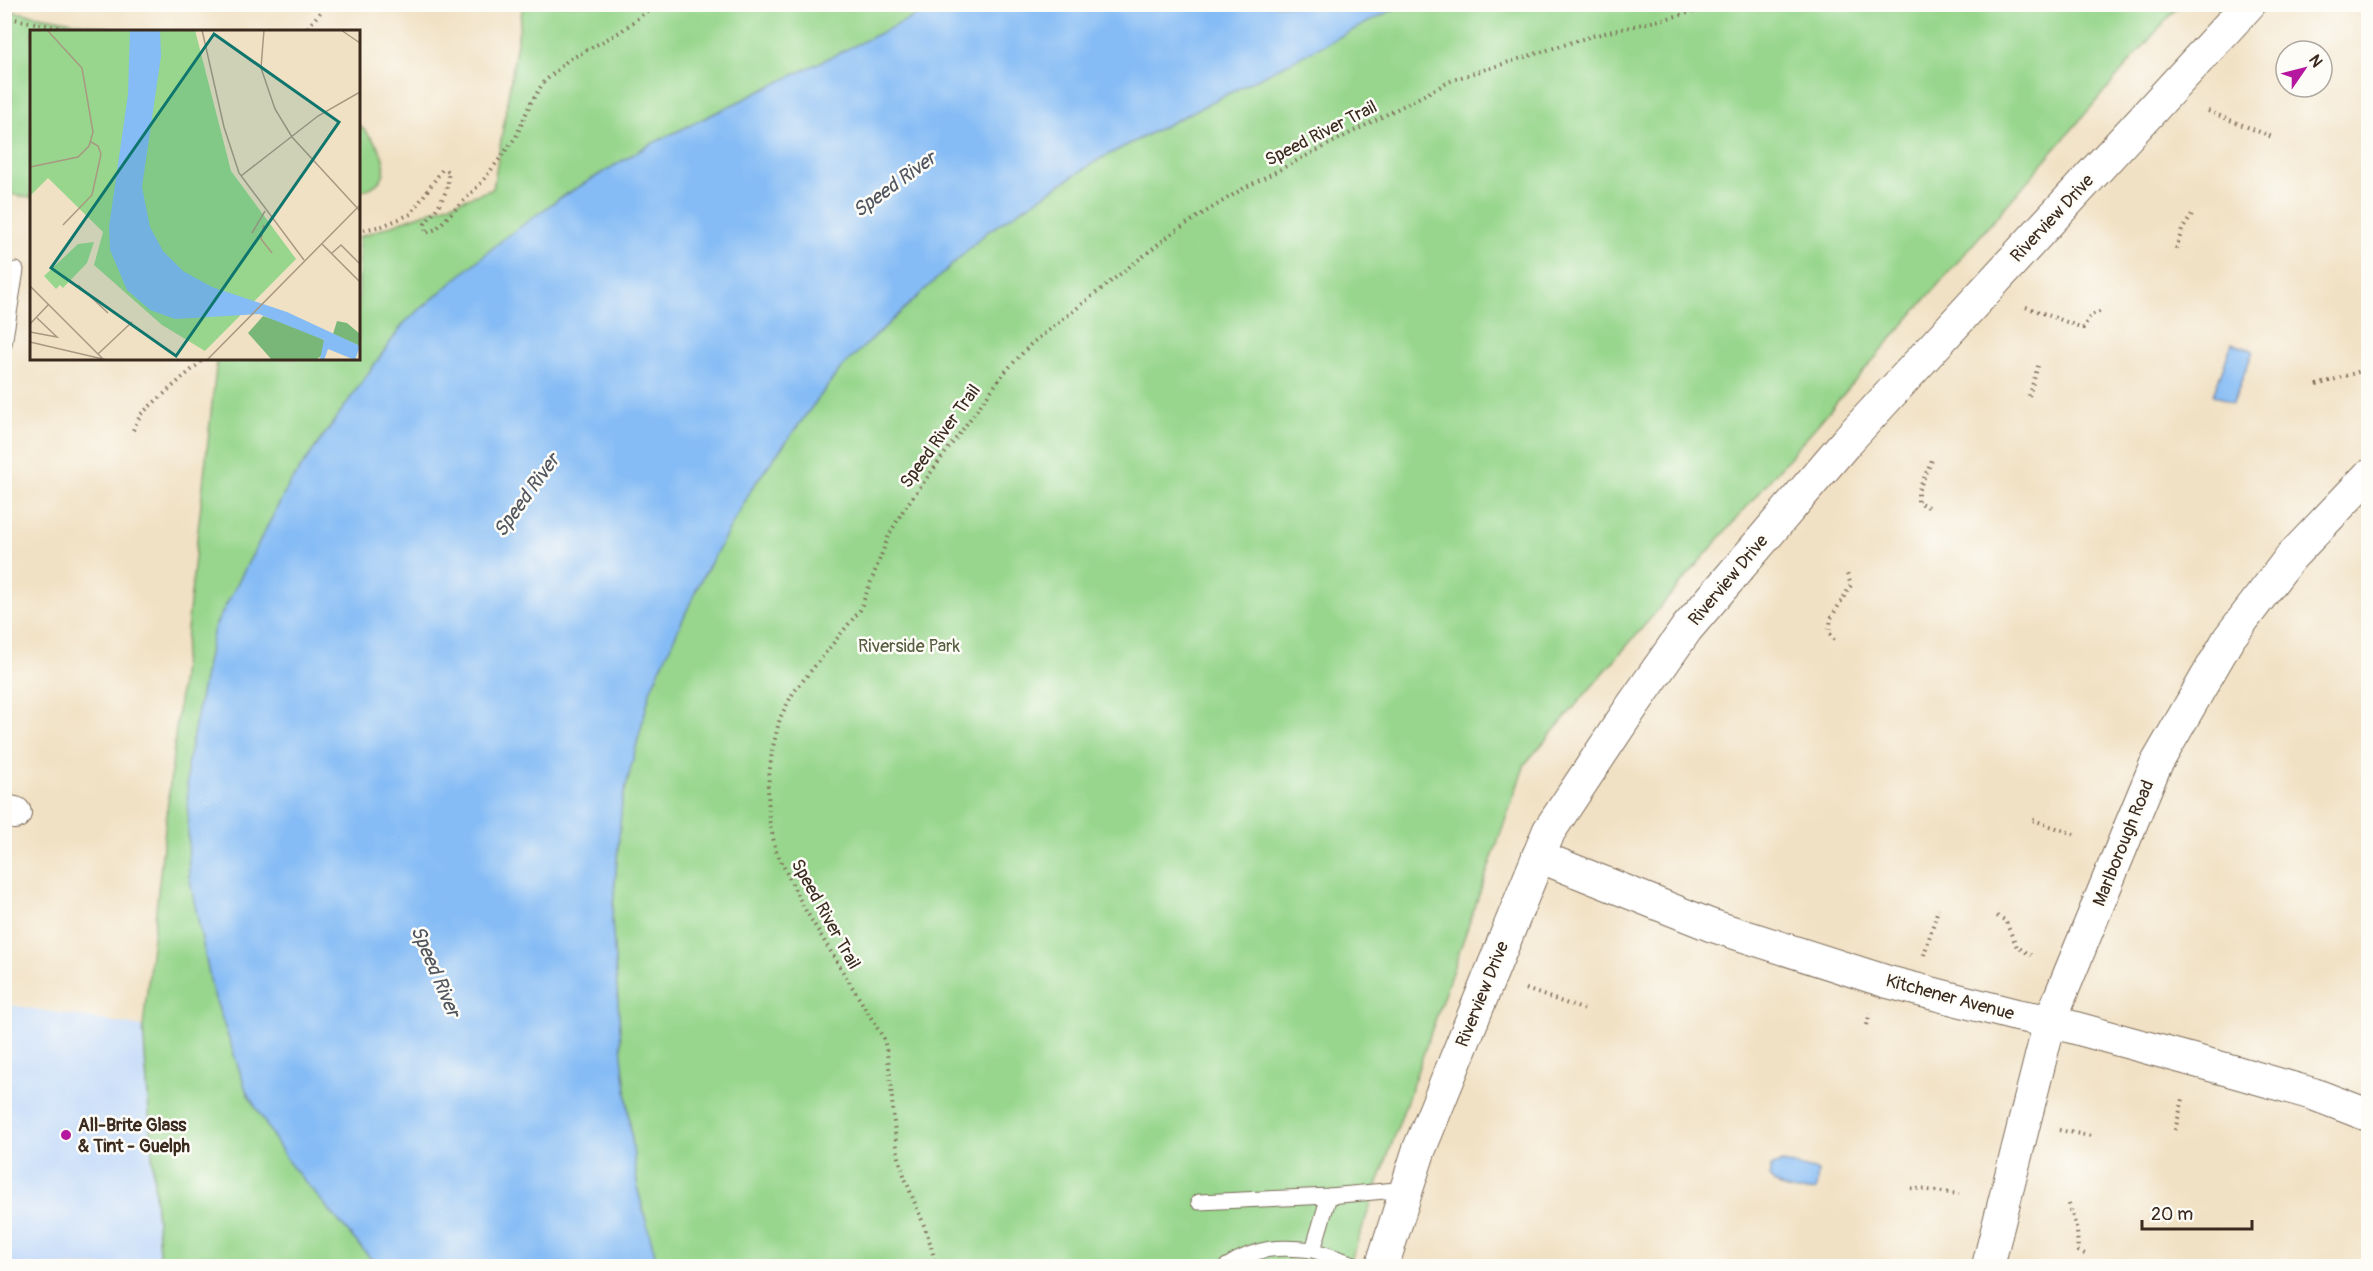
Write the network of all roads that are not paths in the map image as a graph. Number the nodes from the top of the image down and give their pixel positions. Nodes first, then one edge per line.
1 (2249, 4) edge
2 (16, 270) dead end
3 (4, 344) edge
4 (2368, 476) edge
5 (1538, 856) junction
6 (2050, 1021) junction
7 (2368, 1115) edge
8 (1407, 1189) junction
9 (1329, 1196) junction
10 (1199, 1202) dead end
11 (1313, 1250) junction
12 (1227, 1266) edge
13 (1360, 1266) edge
14 (1382, 1266) edge
15 (1988, 1266) edge

1 - 5 street, Riverview Drive
2 - 3 lane
4 - 6 street, Marlborough Road
5 - 6 street, Kitchener Avenue
5 - 8 street, Riverview Drive
6 - 7 street, Kitchener Avenue
6 - 15 street, Marlborough Road
8 - 9 lane
8 - 14 street, Riverview Drive
9 - 10 lane
9 - 11 lane
11 - 12 lane
11 - 13 lane

